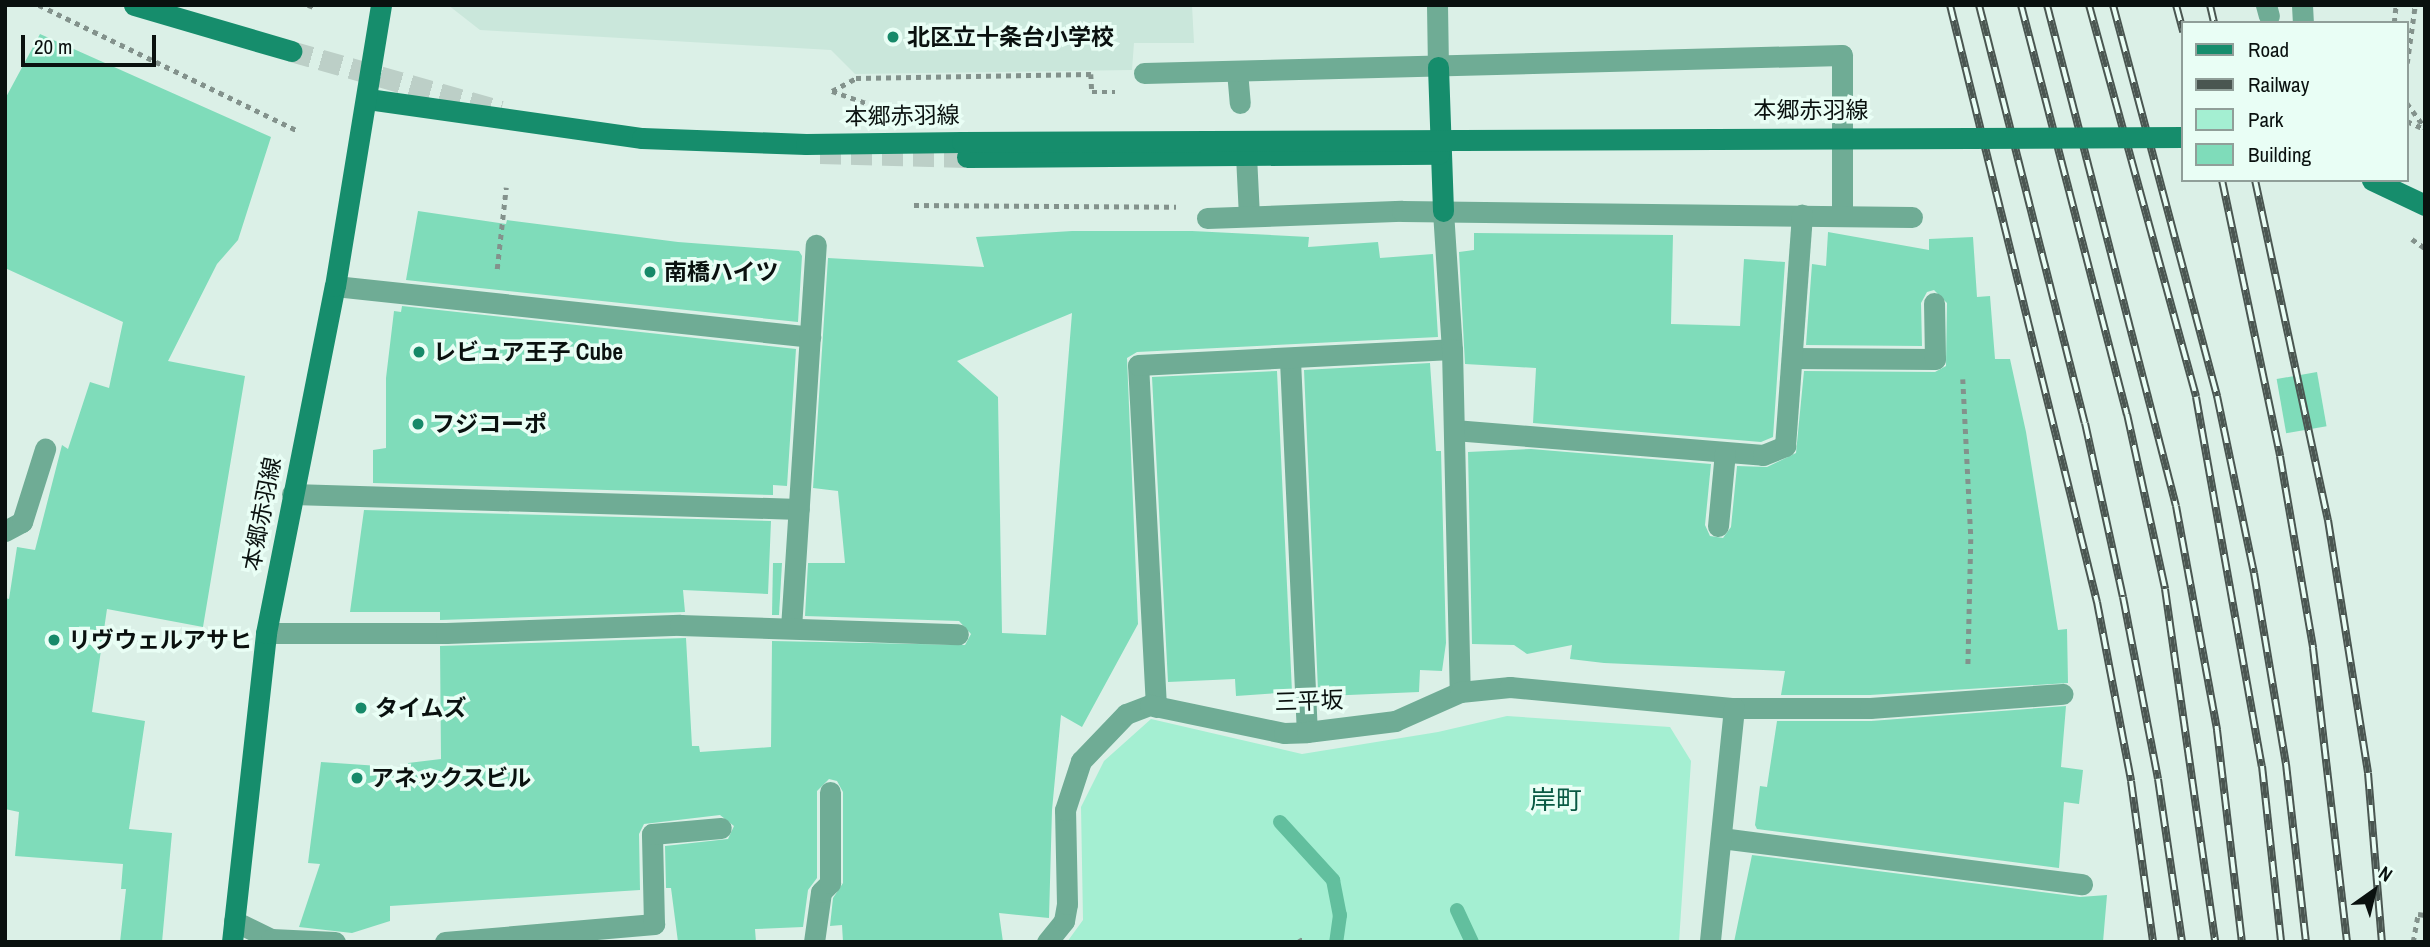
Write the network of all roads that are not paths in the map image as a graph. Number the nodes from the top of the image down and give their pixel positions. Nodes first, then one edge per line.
1 (134, 5) edge
2 (381, 5) edge
3 (1437, 5) edge
4 (291, 51) tunnel mouth
5 (1438, 67) junction
6 (1237, 71) junction
7 (1144, 73) dead end
8 (368, 99) junction
9 (1240, 103) dead end
10 (2182, 137) edge
11 (965, 149) junction
12 (1439, 154) junction
13 (1246, 155) junction
14 (2376, 182) edge
15 (2425, 205) edge
16 (1443, 211) junction
17 (1802, 215) junction
18 (1249, 216) junction
19 (1842, 216) junction
20 (1912, 217) dead end
21 (1207, 218) dead end
22 (816, 245) dead end
23 (335, 286) junction
24 (1934, 303) dead end
25 (810, 338) junction
26 (1452, 349) junction
27 (1791, 358) junction
28 (1290, 360) junction
29 (1454, 430) junction
30 (45, 449) dead end
31 (1725, 452) junction
32 (292, 494) junction
33 (799, 509) junction
34 (1718, 526) dead end
35 (5, 531) edge
36 (791, 628) junction
37 (266, 632) junction
38 (958, 634) dead end
39 (1460, 692) junction
40 (2062, 694) dead end
41 (1156, 706) junction
42 (1734, 708) junction
43 (1307, 732) junction
44 (830, 792) dead end
45 (721, 828) dead end
46 (1721, 838) junction
47 (2082, 884) dead end
48 (233, 931) edge
49 (335, 942) edge
50 (445, 942) edge
51 (814, 942) edge
52 (1047, 942) edge
53 (1710, 942) edge

1 - 4 main road
2 - 8 main road, 本郷赤羽線
3 - 5 street
5 - 6 street
5 - 12 main road
5 - 19 street
6 - 7 street
6 - 9 street
8 - 11 main road, 本郷赤羽線
8 - 23 main road, 本郷赤羽線
10 - 11 main road, 本郷赤羽線, bridge
11 - 13 main road, 本郷赤羽線
12 - 13 main road, 本郷赤羽線
12 - 16 main road
13 - 18 street
14 - 15 main road
16 - 17 street
16 - 18 street
16 - 26 street
17 - 19 street
17 - 27 street
18 - 21 street
19 - 20 street
22 - 25 street
23 - 25 street
23 - 32 main road, 本郷赤羽線
24 - 27 street
25 - 33 street
26 - 28 street
26 - 29 street
27 - 31 street
28 - 41 street
28 - 43 street
29 - 31 street
29 - 39 street
30 - 35 street
31 - 34 street
32 - 33 street
32 - 37 main road, 本郷赤羽線
33 - 36 street
36 - 37 street
36 - 38 street
37 - 48 main road, 本郷赤羽線
39 - 42 street, 三平坂
39 - 43 street, 三平坂
40 - 42 street, 三平坂
41 - 43 street, 三平坂
41 - 52 street
42 - 46 street
44 - 51 street
45 - 50 street
46 - 47 street
46 - 53 street
48 - 49 street

